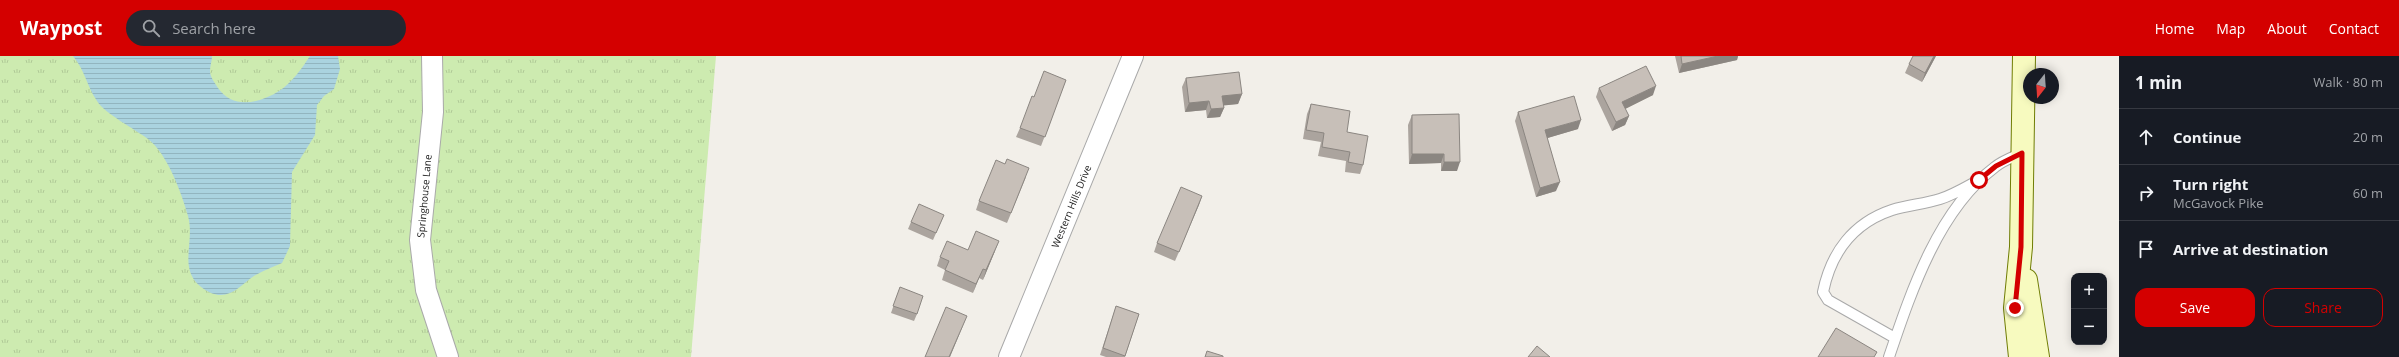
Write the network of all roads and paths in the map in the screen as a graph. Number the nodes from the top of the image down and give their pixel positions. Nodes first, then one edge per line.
1 (432, 56) edge
2 (1133, 56) edge
3 (2024, 56) edge
4 (2022, 153) junction
5 (1979, 180) junction
6 (2021, 247) junction
7 (1895, 338) junction
8 (448, 357) edge
9 (1009, 357) edge
10 (1888, 357) edge
11 (2020, 357) edge
12 (2038, 357) edge

1 - 8 street, Springhouse Lane
2 - 9 street, Western Hills Drive
3 - 4 main road
4 - 5 lane
4 - 6 main road
5 - 7 lane
5 - 7 lane
6 - 11 main road
6 - 12 main road
7 - 10 lane

